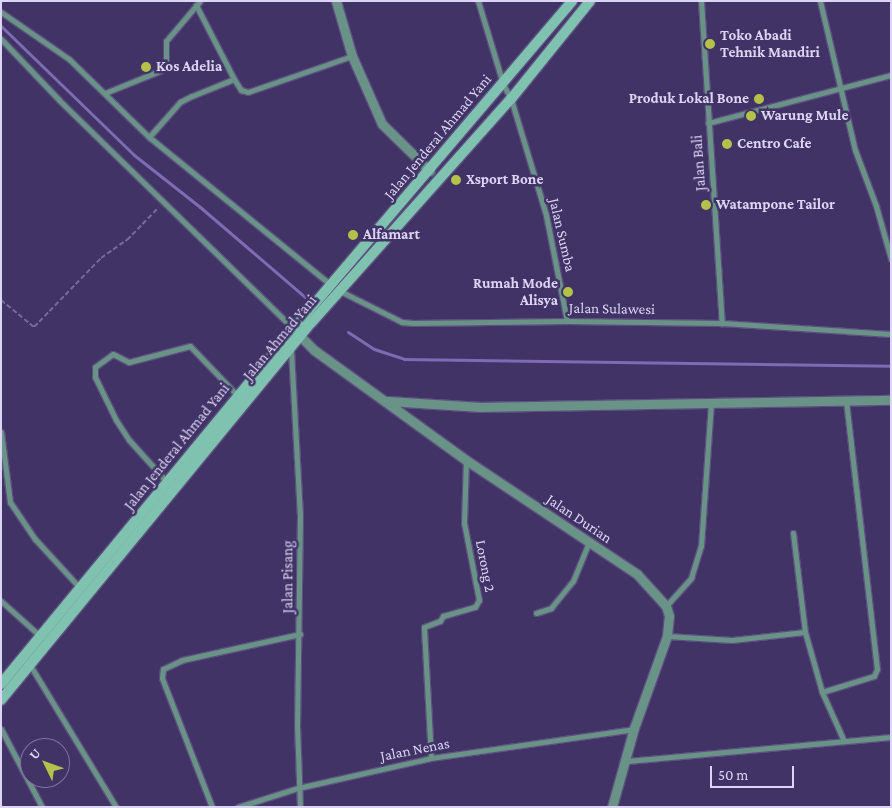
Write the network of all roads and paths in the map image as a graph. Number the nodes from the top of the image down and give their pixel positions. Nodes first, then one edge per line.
1 (336, 1) edge
2 (478, 1) edge
3 (572, 1) edge
4 (590, 1) edge
5 (701, 1) edge
6 (820, 1) edge
7 (198, 3) edge
8 (1, 12) edge
9 (1, 39) edge
10 (352, 56) junction
11 (891, 74) edge
12 (234, 79) junction
13 (503, 84) junction
14 (840, 87) junction
15 (105, 93) junction
16 (512, 99) junction
17 (708, 123) junction
18 (150, 137) junction
19 (430, 171) junction
20 (163, 202) junction
21 (891, 259) edge
22 (332, 293) junction
23 (1, 300) edge
24 (567, 320) junction
25 (722, 323) junction
26 (297, 333) junction
27 (891, 334) edge
28 (291, 348) junction
29 (238, 396) junction
30 (891, 400) edge
31 (387, 401) junction
32 (846, 401) junction
33 (711, 404) junction
34 (1, 432) edge
35 (466, 460) junction
36 (167, 482) junction
37 (794, 533) dead end
38 (589, 542) junction
39 (80, 589) junction
40 (1, 601) edge
41 (666, 606) junction
42 (536, 612) dead end
43 (805, 632) junction
44 (300, 634) junction
45 (41, 636) junction
46 (667, 636) junction
47 (30, 665) junction
48 (1, 684) edge
49 (822, 692) junction
50 (1, 700) edge
51 (634, 728) junction
52 (1, 729) edge
53 (891, 737) edge
54 (843, 739) junction
55 (430, 758) junction
56 (626, 761) junction
57 (298, 788) junction
58 (42, 807) edge
59 (116, 807) edge
60 (212, 807) edge
61 (238, 807) edge
62 (300, 807) edge
63 (612, 807) edge

1 - 10 street
2 - 13 street, Jalan Sumba
3 - 13 main road, Jalan Jenderal Ahmad Yani
4 - 16 main road, Jalan Ahmad Yani
5 - 17 street, Jalan Bali
6 - 14 street
7 - 12 street
7 - 15 street
8 - 15 street, Jalan Sulawesi
9 - 20 street
10 - 12 street
10 - 19 street
11 - 14 street
12 - 18 street
13 - 16 street, Jalan Sumba
13 - 19 main road, Jalan Jenderal Ahmad Yani
14 - 17 street
14 - 21 street
15 - 18 street, Jalan Sulawesi
16 - 22 main road, Jalan Ahmad Yani
16 - 24 street, Jalan Sumba
17 - 25 street, Jalan Bali
18 - 22 street, Jalan Sulawesi
19 - 22 main road, Jalan Jenderal Ahmad Yani
20 - 23 path
20 - 26 street
22 - 24 street, Jalan Sulawesi
22 - 26 main road, Jalan Ahmad Yani
24 - 25 street, Jalan Sulawesi
25 - 27 street, Jalan Sulawesi
26 - 28 main road, Jalan Ahmad Yani
26 - 29 main road, Jalan Jenderal Ahmad Yani
26 - 31 street, Jalan Durian
28 - 44 street, Jalan Pisang
28 - 47 main road, Jalan Ahmad Yani
29 - 36 main road, Jalan Jenderal Ahmad Yani
29 - 36 street
30 - 32 street
31 - 33 street
31 - 35 street, Jalan Durian
32 - 33 street
32 - 49 street
33 - 41 street
34 - 39 street
35 - 38 street, Jalan Durian
35 - 55 street, Lorong 2
36 - 39 main road, Jalan Jenderal Ahmad Yani
37 - 43 street
38 - 41 street, Jalan Durian
38 - 42 street
39 - 45 main road, Jalan Jenderal Ahmad Yani
40 - 45 street
41 - 46 street
43 - 46 street
43 - 49 street
44 - 57 street, Jalan Pisang
44 - 60 street
45 - 48 main road, Jalan Jenderal Ahmad Yani
46 - 51 street
47 - 50 main road, Jalan Ahmad Yani
47 - 59 street
49 - 54 street
51 - 55 street, Jalan Nenas
51 - 56 street
52 - 58 street
53 - 54 street
54 - 56 street
55 - 57 street, Jalan Nenas
56 - 63 street
57 - 61 street, Jalan Nenas
57 - 62 street, Jalan Pisang

